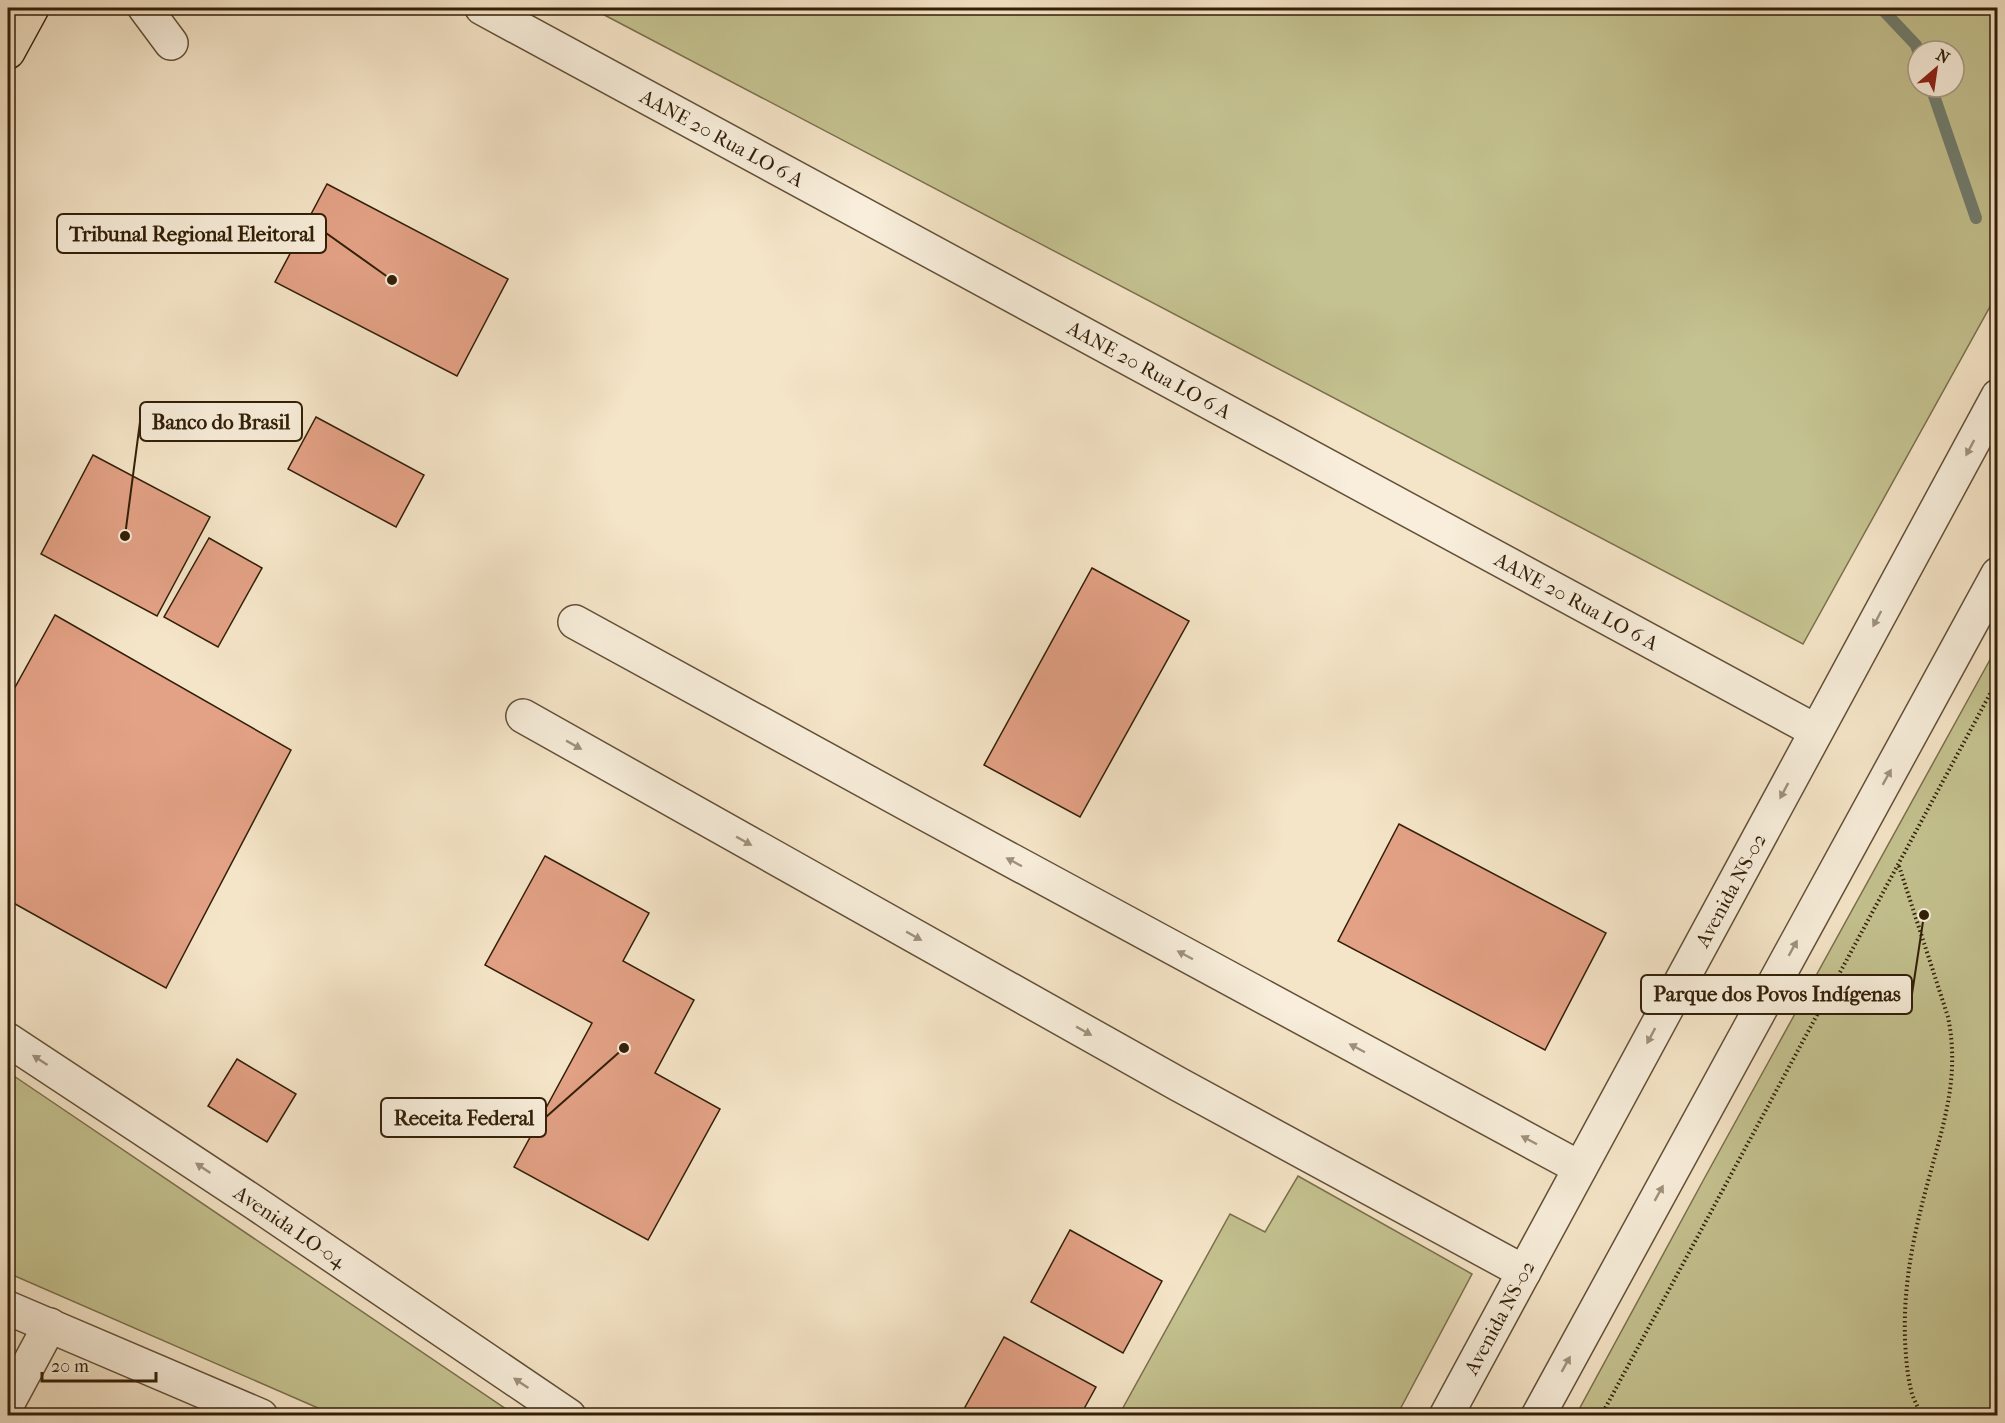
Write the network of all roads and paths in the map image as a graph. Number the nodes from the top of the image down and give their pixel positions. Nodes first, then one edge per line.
1 (32, 8) edge
2 (145, 8) edge
3 (482, 8) edge
4 (171, 43) dead end
5 (8, 52) edge
6 (1998, 396) edge
7 (1998, 574) edge
8 (574, 622) dead end
9 (1998, 679) edge
10 (523, 716) dead end
11 (1816, 731) junction
12 (1899, 865) junction
13 (8, 1040) edge
14 (1580, 1168) junction
15 (1524, 1272) junction
16 (8, 1308) edge
17 (50, 1325) junction
18 (8, 1403) edge
19 (261, 1416) edge
20 (569, 1416) edge
21 (1446, 1416) edge
22 (1538, 1416) edge
23 (1601, 1416) edge
24 (1922, 1416) edge

1 - 5 main road
2 - 4 street
3 - 11 street, AANE 20 Rua LO 6 A
6 -> 11 street, Avenida NS-02
22 -> 7 street
14 -> 8 street
9 - 12 path
10 -> 15 street
11 -> 14 street, Avenida NS-02
12 - 23 path
12 - 24 path
20 -> 13 street, Avenida LO-04
14 - 15 street, Avenida NS-02
15 - 21 street, Avenida NS-02
16 - 17 street
17 - 18 street
17 - 19 street

